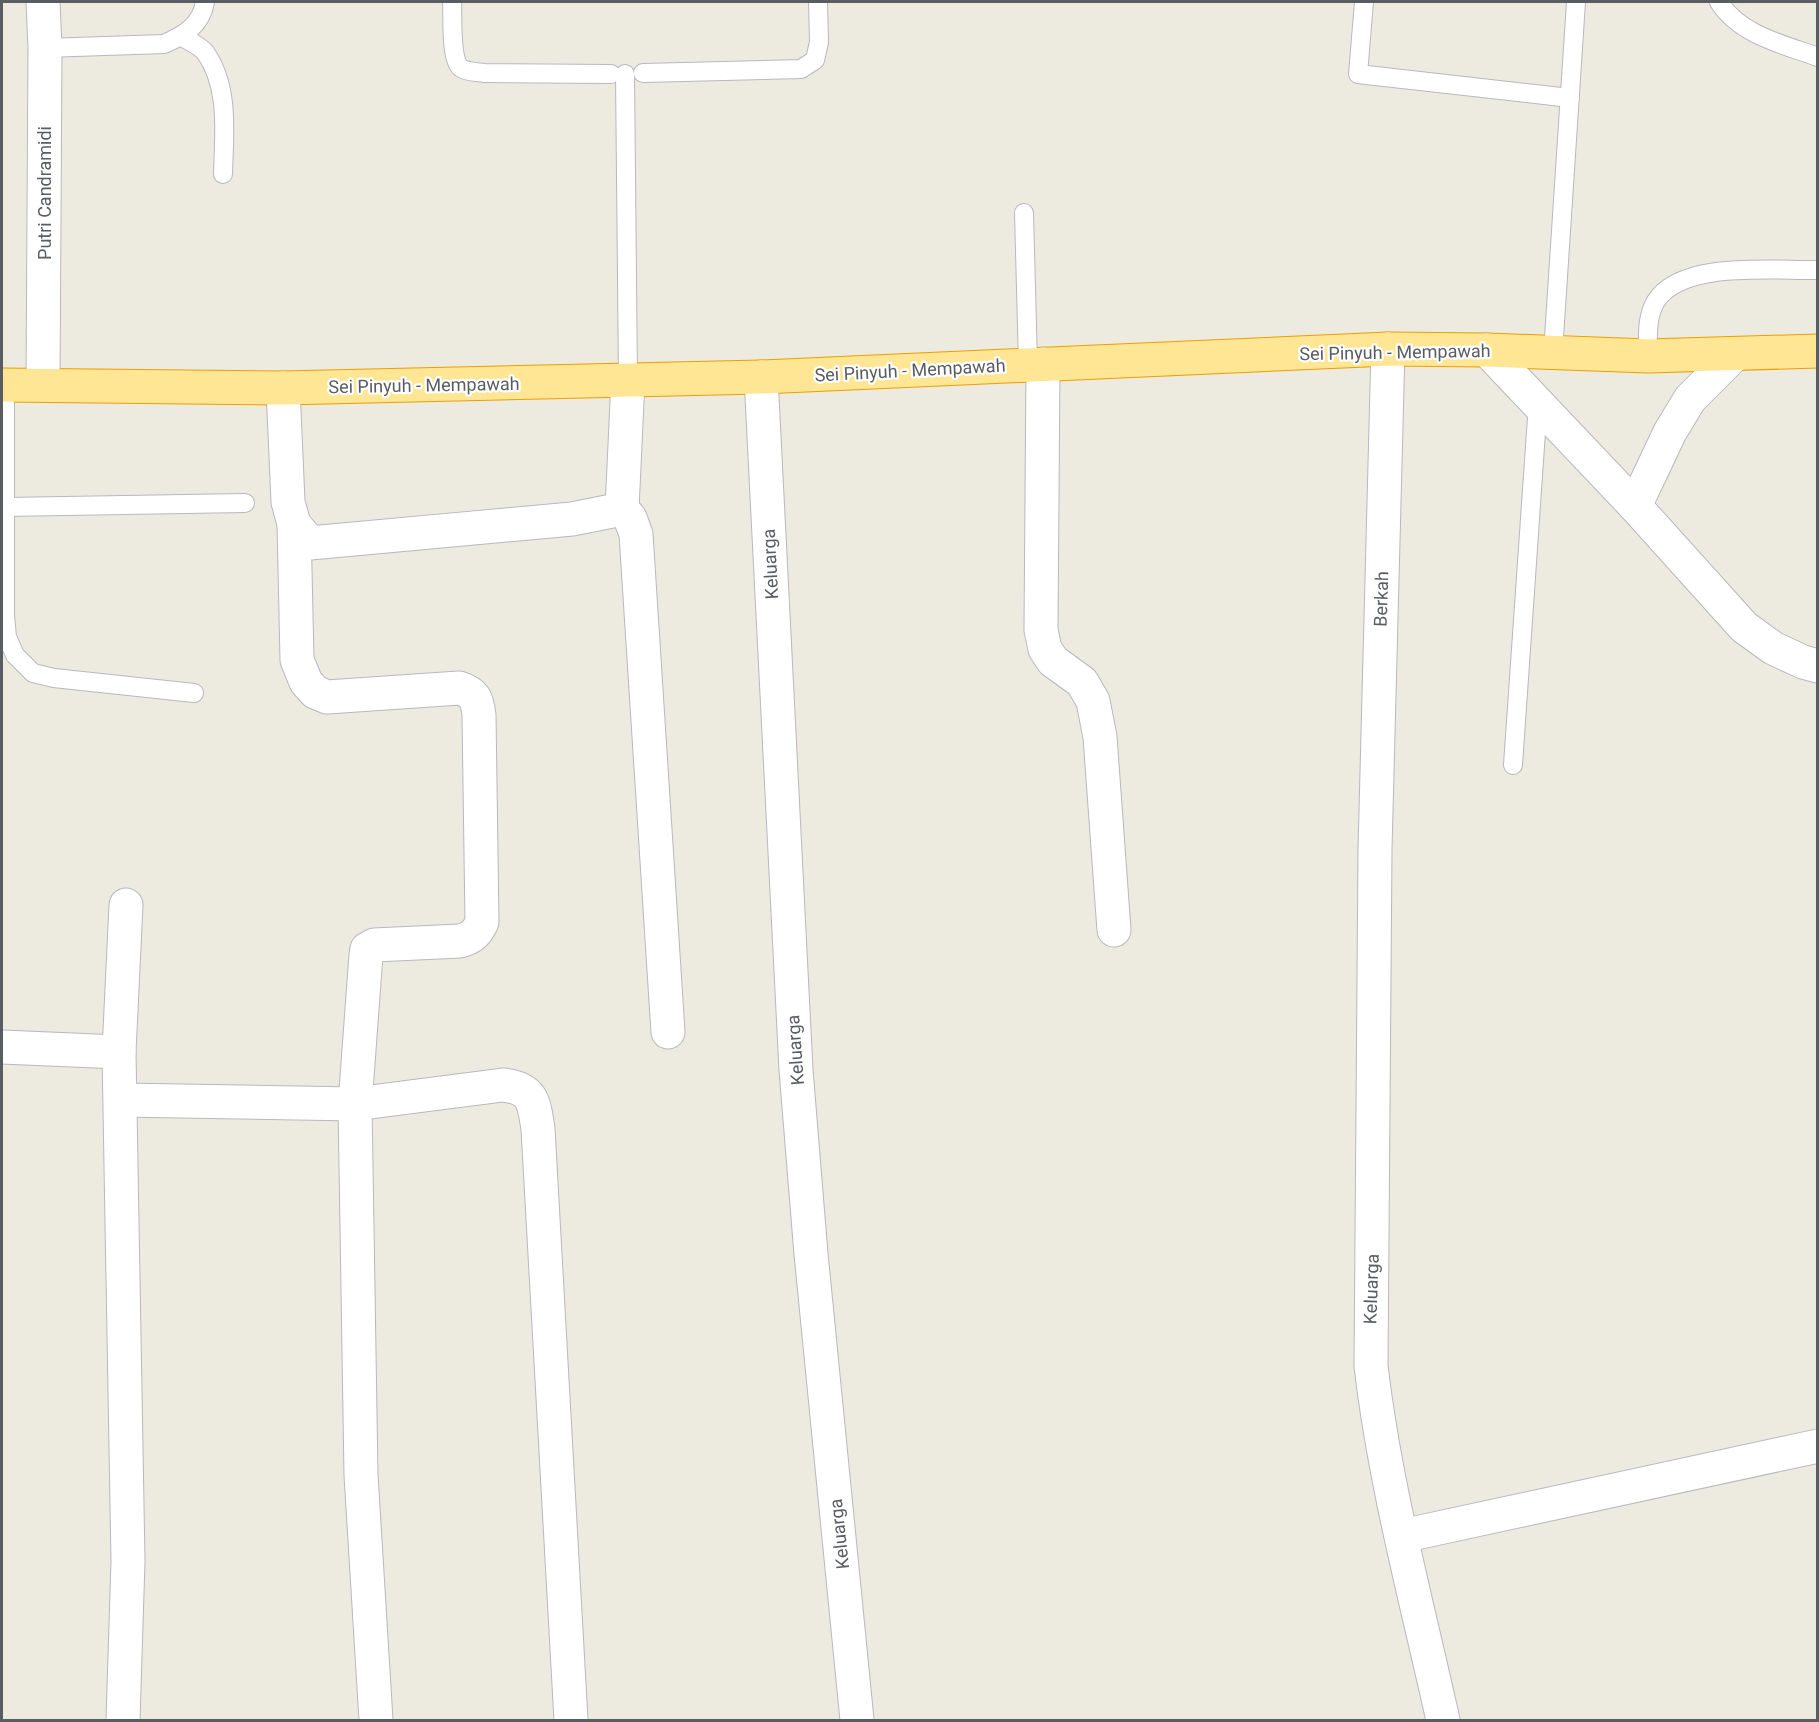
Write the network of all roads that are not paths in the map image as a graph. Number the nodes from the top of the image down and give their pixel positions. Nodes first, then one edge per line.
1 (43, 2) edge
2 (205, 2) edge
3 (452, 2) edge
4 (818, 2) edge
5 (1364, 2) edge
6 (1576, 2) edge
7 (1719, 2) edge
8 (182, 37) junction
9 (45, 48) junction
10 (1818, 57) edge
11 (626, 74) junction
12 (1570, 98) junction
13 (223, 174) dead end
14 (1024, 213) dead end
15 (1818, 270) edge
16 (1388, 349) junction
17 (1486, 350) junction
18 (1818, 351) edge
19 (1553, 352) junction
20 (1734, 355) junction
21 (1648, 356) junction
22 (1035, 364) junction
23 (761, 377) junction
24 (628, 380) junction
25 (3, 385) edge
26 (43, 385) junction
27 (283, 388) junction
28 (1538, 403) junction
29 (245, 502) dead end
30 (1635, 506) junction
31 (5, 507) junction
32 (622, 509) junction
33 (294, 524) junction
34 (1818, 666) edge
35 (194, 693) dead end
36 (1513, 765) dead end
37 (1375, 849) joint
38 (126, 905) dead end
39 (1114, 930) dead end
40 (668, 1032) dead end
41 (2, 1047) edge
42 (119, 1052) junction
43 (121, 1100) junction
44 (355, 1104) junction
45 (1818, 1446) edge
46 (1402, 1536) junction
47 (123, 1720) edge
48 (376, 1720) edge
49 (571, 1720) edge
50 (857, 1720) edge
51 (1443, 1720) edge

1 - 9 street, Putri Candramidi
2 - 8 lane
3 - 11 lane
4 - 11 lane
5 - 12 lane
6 - 12 lane
7 - 10 lane
8 - 9 lane
8 - 13 lane
9 - 26 street, Putri Candramidi
11 - 24 lane
12 - 19 lane
14 - 22 lane
15 - 21 lane
16 - 17 highway, Sei Pinyuh - Mempawah
16 - 22 highway, Sei Pinyuh - Mempawah
16 - 37 street, Berkah
17 - 19 highway, Sei Pinyuh - Mempawah
17 - 28 street
18 - 20 highway, Sei Pinyuh - Mempawah
19 - 21 highway, Sei Pinyuh - Mempawah
20 - 21 highway, Sei Pinyuh - Mempawah
20 - 30 street
22 - 23 highway, Sei Pinyuh - Mempawah
22 - 39 street
23 - 24 highway, Sei Pinyuh - Mempawah
23 - 50 street, Keluarga
24 - 27 highway, Sei Pinyuh - Mempawah
24 - 32 street
25 - 26 highway, Sei Pinyuh - Mempawah
25 - 31 lane
26 - 27 highway, Sei Pinyuh - Mempawah
27 - 33 street
28 - 30 street
28 - 36 lane
29 - 31 lane
30 - 34 street
31 - 35 lane
32 - 33 street
32 - 40 street
33 - 44 street
37 - 46 street, Keluarga
38 - 42 street
41 - 42 street
42 - 43 street
43 - 44 street
43 - 47 street
44 - 48 street
44 - 49 street
45 - 46 street
46 - 51 street, Keluarga

